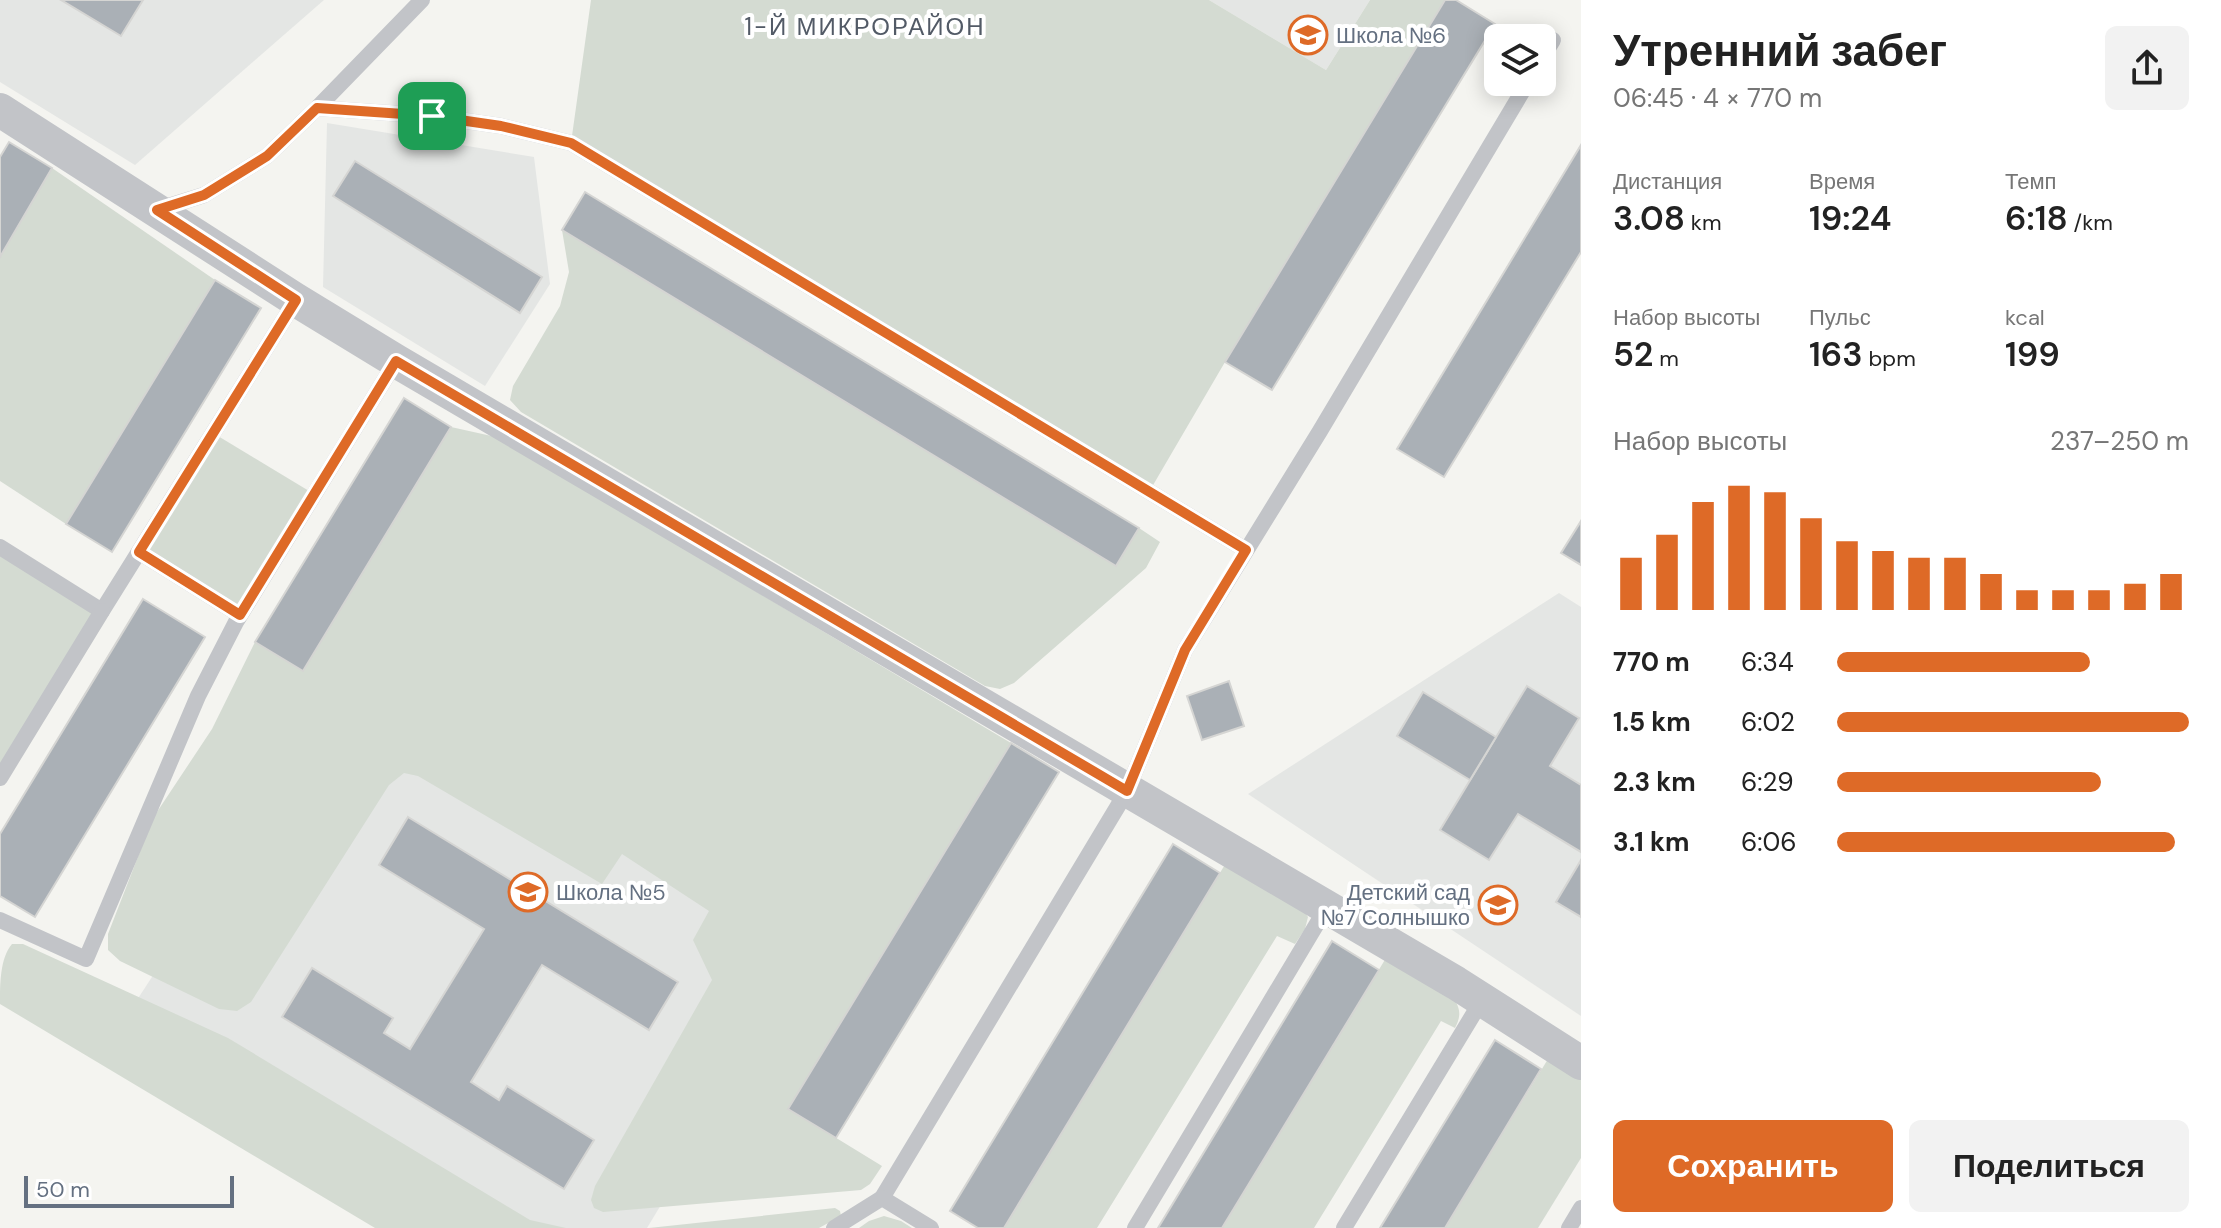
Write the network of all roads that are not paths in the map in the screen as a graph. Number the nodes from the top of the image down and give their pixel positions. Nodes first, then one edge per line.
1 (422, 0) edge
2 (1520, 96) edge
3 (317, 108) junction
4 (0, 110) edge
5 (157, 210) junction
6 (296, 300) junction
7 (396, 361) junction
8 (0, 547) edge
9 (1246, 550) junction
10 (139, 552) junction
11 (102, 611) junction
12 (240, 615) junction
13 (0, 778) edge
14 (1127, 791) junction
15 (1327, 907) junction
16 (0, 920) edge
17 (1482, 1000) junction
18 (1581, 1063) edge
19 (882, 1198) junction
20 (1581, 1208) edge
21 (834, 1228) edge
22 (931, 1228) edge
23 (1135, 1228) edge
24 (1344, 1228) edge
25 (1569, 1228) edge

1 - 3 lane
2 - 9 lane
3 - 5 lane
3 - 9 lane
4 - 5 street
5 - 6 street
6 - 7 street
6 - 10 lane
7 - 12 lane
7 - 14 street
8 - 11 lane
9 - 14 lane
10 - 11 lane
10 - 12 lane
11 - 13 lane
12 - 16 lane
14 - 15 street
14 - 19 lane
15 - 17 street
15 - 23 lane
17 - 18 street
17 - 24 lane
19 - 21 lane
19 - 22 lane
20 - 25 lane

